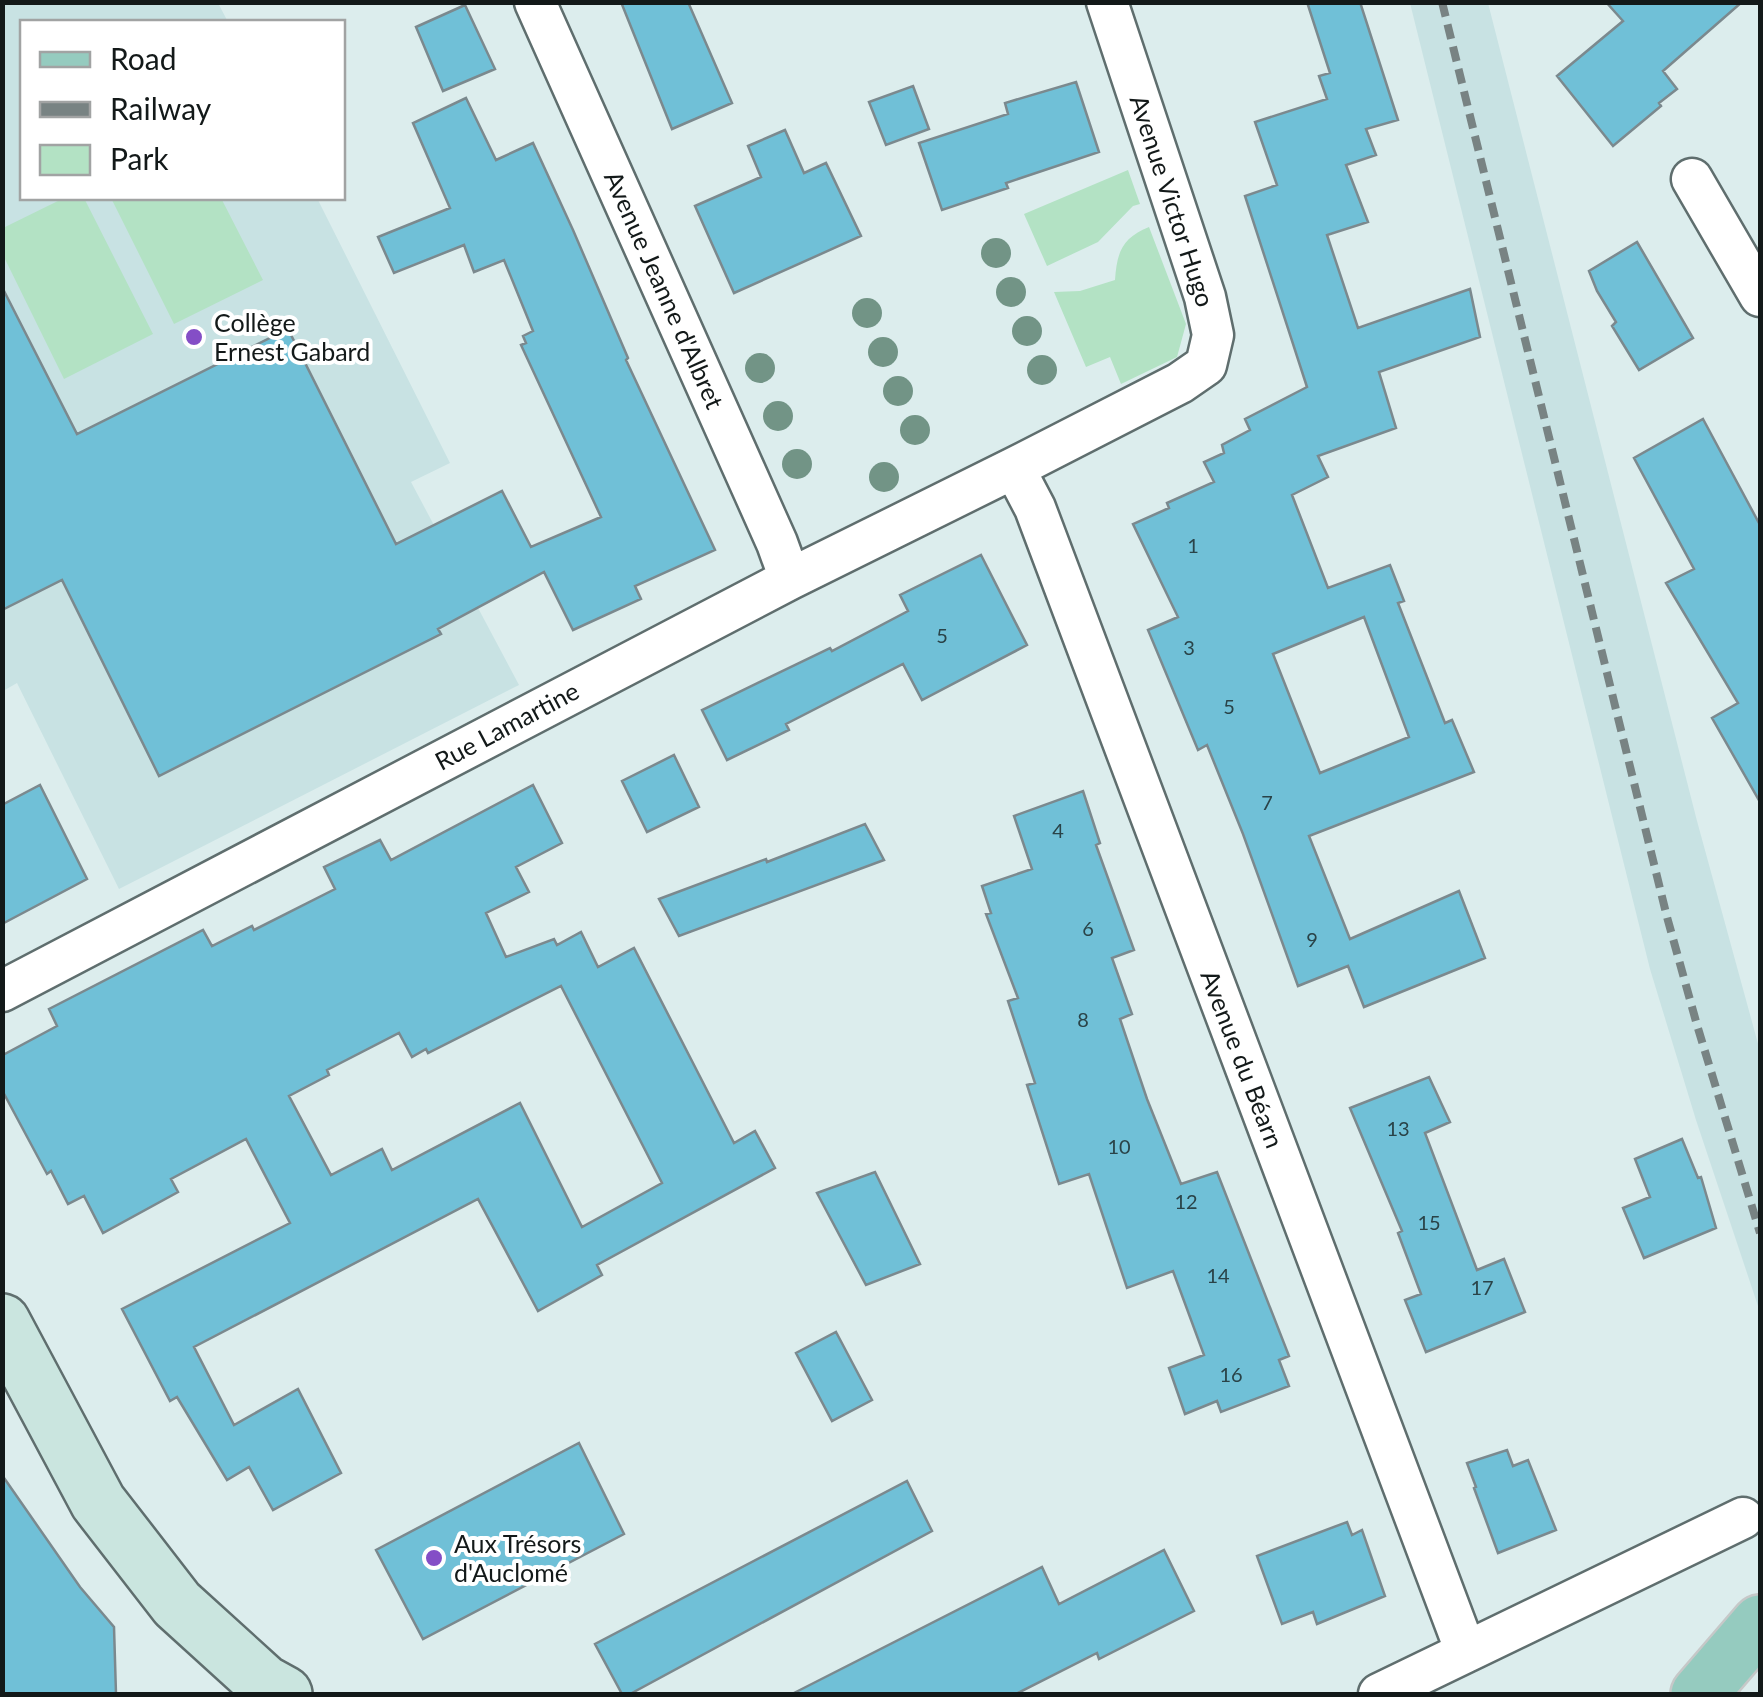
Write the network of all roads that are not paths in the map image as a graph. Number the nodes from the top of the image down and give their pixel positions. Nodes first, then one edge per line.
1 (535, 2) edge
2 (1107, 2) edge
3 (1692, 179) dead end
4 (1760, 296) edge
5 (1014, 468) junction
6 (790, 579) junction
7 (2, 992) edge
8 (2, 1322) edge
9 (1743, 1518) dead end
10 (1760, 1624) edge
11 (1466, 1652) junction
12 (284, 1694) edge
13 (1379, 1694) edge
14 (1699, 1694) edge

1 - 6 street, Avenue Jeanne d'Albret
2 - 5 street, Avenue Victor Hugo
3 - 4 street
5 - 6 street, Rue Lamartine
5 - 11 street, Avenue du Béarn
6 - 7 street, Rue Lamartine
8 - 12 main road
9 - 11 street
10 - 14 main road
11 - 13 street

